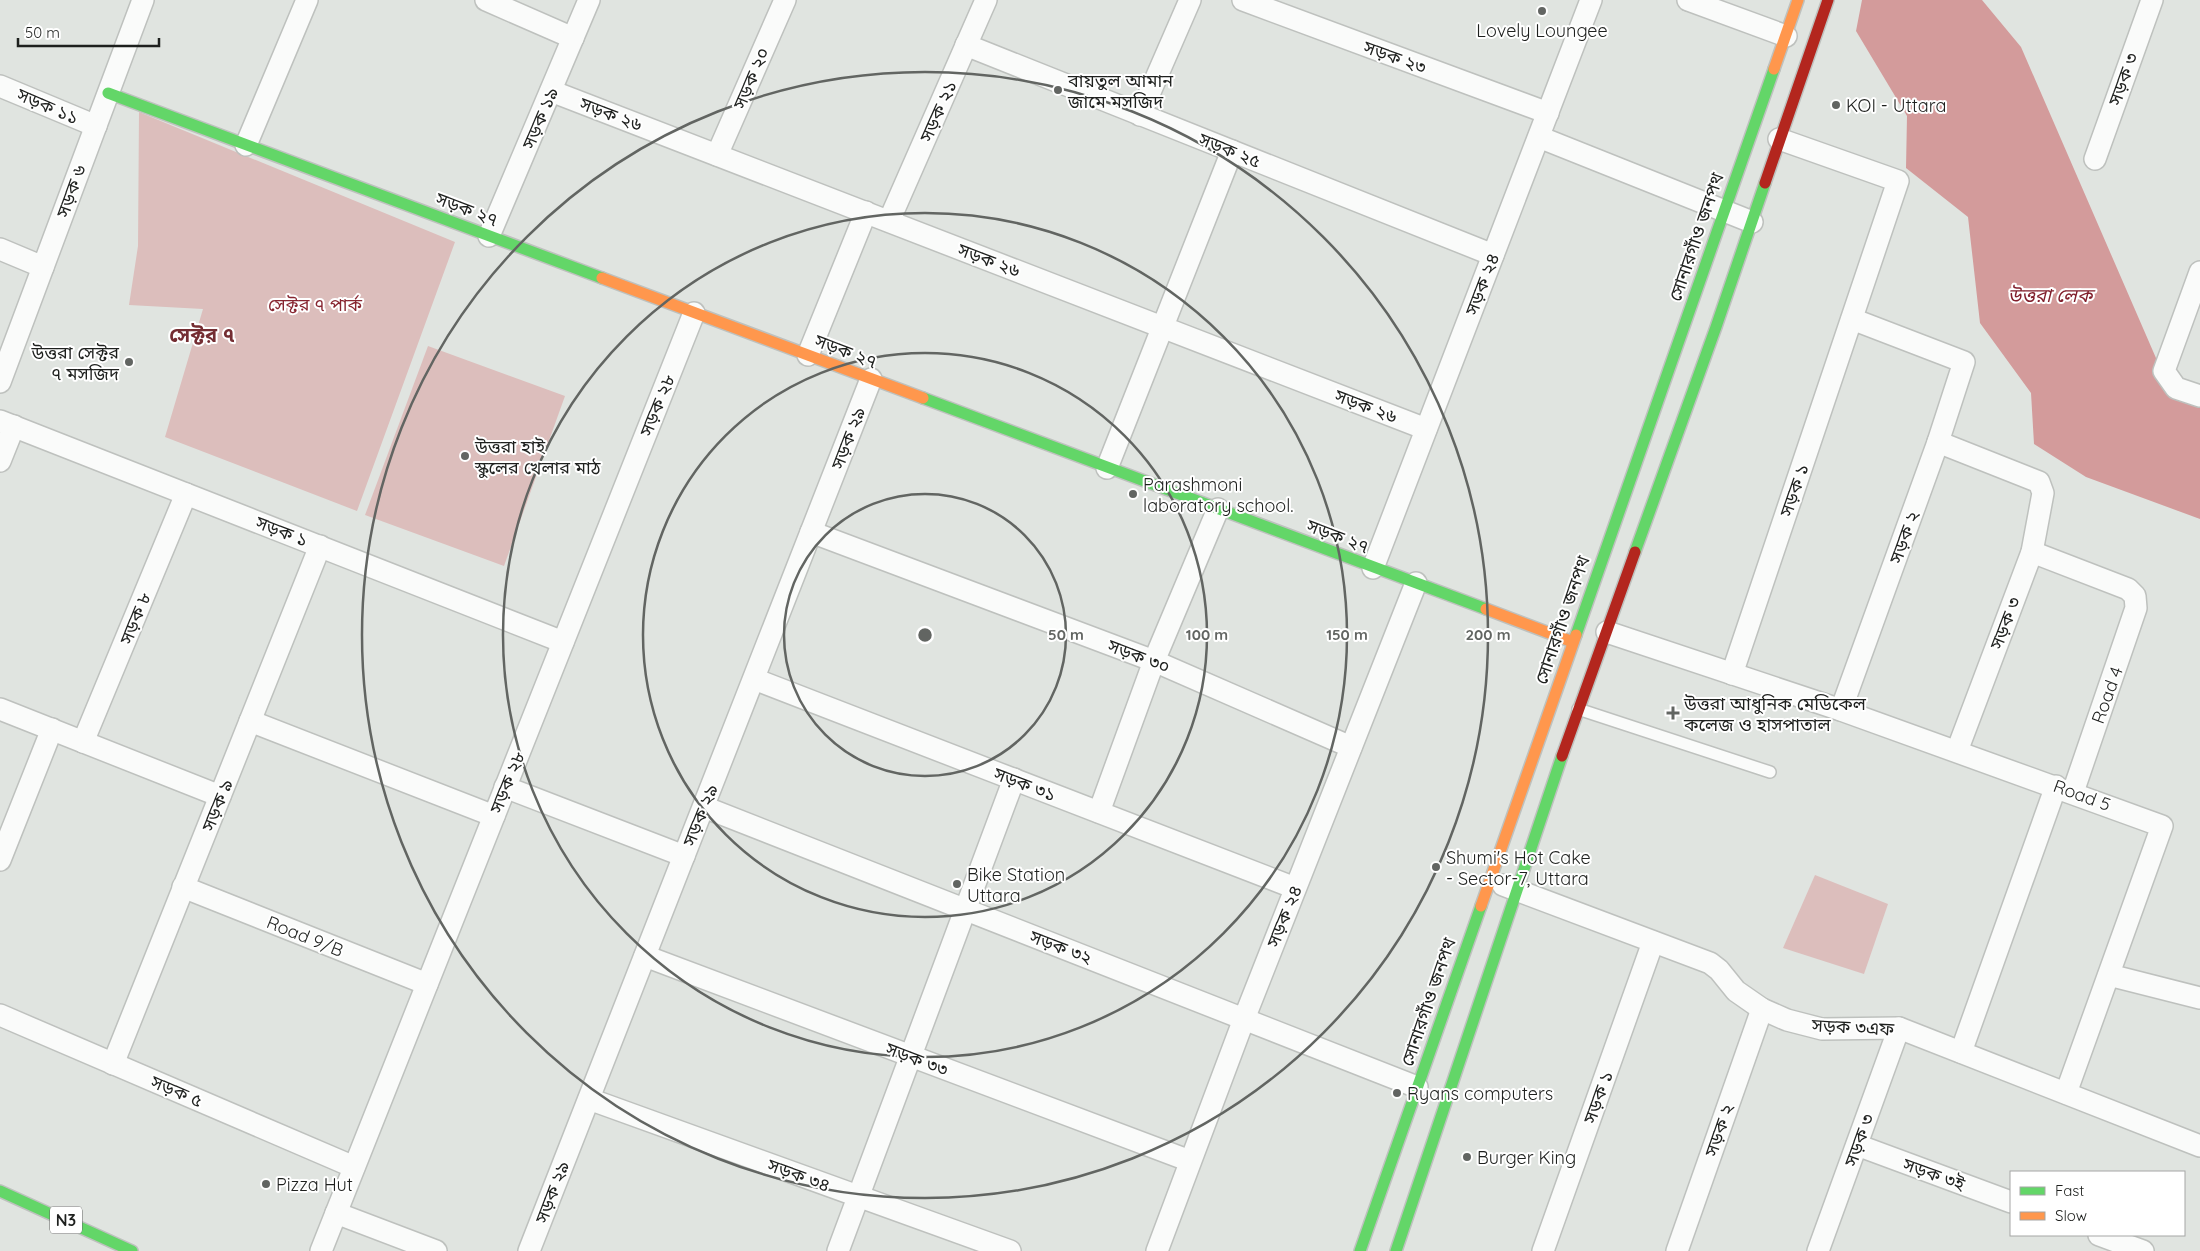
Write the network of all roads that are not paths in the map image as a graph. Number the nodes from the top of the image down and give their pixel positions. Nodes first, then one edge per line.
1 (142, 0) edge
2 (308, 0) edge
3 (486, 0) edge
4 (589, 0) edge
5 (784, 0) edge
6 (986, 0) edge
7 (1190, 0) edge
8 (1243, 0) edge
9 (1591, 0) edge
10 (1688, 0) edge
11 (1798, 0) edge
12 (1828, 0) edge
13 (2152, 0) edge
14 (1786, 36) junction
15 (573, 38) junction
16 (966, 45) junction
17 (0, 86) edge
18 (551, 91) junction
19 (108, 93) junction
20 (1548, 113) junction
21 (1140, 114) junction
22 (96, 126) junction
23 (1539, 137) junction
24 (1779, 139) junction
25 (246, 145) junction
26 (1232, 151) junction
27 (717, 155) junction
28 (2095, 159) dead end
29 (1724, 211) junction
30 (866, 212) junction
31 (890, 222) junction
32 (1752, 222) junction
33 (490, 236) junction
34 (0, 249) edge
35 (1493, 255) junction
36 (43, 267) junction
37 (2200, 272) edge
38 (694, 313) junction
39 (1852, 319) junction
40 (1162, 326) junction
41 (808, 355) junction
42 (871, 379) junction
43 (0, 382) edge
44 (2200, 396) edge
45 (7, 423) edge
46 (1426, 429) junction
47 (1938, 442) junction
48 (0, 461) edge
49 (1107, 468) junction
50 (186, 494) junction
51 (1218, 509) junction
52 (811, 532) junction
53 (320, 546) junction
54 (2032, 552) junction
55 (1373, 568) junction
56 (1416, 583) junction
57 (1607, 632) junction
58 (563, 642) junction
59 (1573, 642) junction
60 (1154, 661) junction
61 (1732, 674) junction
62 (754, 679) junction
63 (0, 709) edge
64 (1578, 709) junction
65 (1841, 710) junction
66 (250, 721) junction
67 (52, 729) junction
68 (84, 742) junction
69 (1351, 747) junction
70 (1957, 751) junction
71 (1770, 772) dead end
72 (1014, 779) junction
73 (505, 788) junction
74 (2064, 789) junction
75 (220, 796) junction
76 (704, 807) junction
77 (1099, 812) junction
78 (494, 816) junction
79 (684, 856) junction
80 (0, 860) edge
81 (1489, 881) junction
82 (183, 888) junction
83 (1296, 888) junction
84 (1517, 890) junction
85 (966, 910) junction
86 (1653, 942) junction
87 (645, 956) junction
88 (2109, 974) junction
89 (427, 984) junction
90 (2200, 998) edge
91 (1762, 1009) junction
92 (0, 1015) edge
93 (1244, 1019) junction
94 (1899, 1028) junction
95 (1961, 1052) junction
96 (911, 1056) junction
97 (113, 1064) junction
98 (1417, 1087) junction
99 (2066, 1094) junction
100 (589, 1099) junction
101 (1857, 1145) junction
102 (2200, 1146) edge
103 (1190, 1161) junction
104 (354, 1167) junction
105 (0, 1191) edge
106 (859, 1196) junction
107 (2010, 1202) edge
108 (336, 1213) junction
109 (2102, 1236) edge
110 (984, 1247) edge
111 (132, 1251) edge
112 (321, 1251) edge
113 (436, 1251) edge
114 (529, 1251) edge
115 (838, 1251) edge
116 (1010, 1251) edge
117 (1157, 1251) edge
118 (1360, 1251) edge
119 (1396, 1251) edge
120 (1543, 1251) edge
121 (1677, 1251) edge
122 (1818, 1251) edge
123 (2144, 1251) edge

1 - 19 street, সড়ক ৬
2 - 25 street
3 - 15 street
4 - 15 street, সড়ক ১৯
5 - 27 street, সড়ক ২০
6 - 16 street, সড়ক ২১
7 - 21 street
8 - 20 street, সড়ক ২৩
9 - 20 street, সড়ক ২৪
10 - 14 street
11 - 14 main road, সোনারগাঁও জনপথ
12 - 24 main road
13 - 28 street, সড়ক ৩
14 - 29 main road, সোনারগাঁও জনপথ
15 - 18 street, সড়ক ১৯
16 - 21 street, সড়ক ২৫
16 - 31 street, সড়ক ২১
17 - 22 street, সড়ক ১১
18 - 27 street, সড়ক ২৬
18 - 33 street, সড়ক ১৯
19 - 22 street, সড়ক ৬
19 - 25 main road, সড়ক ২৭
20 - 23 street, সড়ক ২৪
21 - 26 street, সড়ক ২৫
22 - 36 street, সড়ক ৬
23 - 29 street
23 - 35 street, সড়ক ২৪
24 - 32 main road
24 - 39 street, সড়ক ১
25 - 33 main road, সড়ক ২৭
26 - 35 street, সড়ক ২৫
26 - 40 street
27 - 30 street, সড়ক ২৬
29 - 32 street
29 - 59 main road, সোনারগাঁও জনপথ
30 - 31 street, সড়ক ২৬
30 - 41 street
31 - 40 street, সড়ক ২৬
32 - 57 main road
33 - 38 main road, সড়ক ২৭
34 - 36 street
35 - 46 street, সড়ক ২৪
36 - 43 street, সড়ক ৬
37 - 44 street
38 - 41 main road, সড়ক ২৭
38 - 58 street, সড়ক ২৮
39 - 47 street, সড়ক ২
39 - 61 street, সড়ক ১
40 - 46 street, সড়ক ২৬
40 - 49 street
41 - 42 main road, সড়ক ২৭
42 - 49 main road, সড়ক ২৭
42 - 52 street, সড়ক ২৯
45 - 48 street
45 - 50 street, সড়ক ১
46 - 55 street, সড়ক ২৪
47 - 54 street, সড়ক ৩
47 - 65 street, সড়ক ২
49 - 51 main road, সড়ক ২৭
50 - 53 street, সড়ক ১
50 - 68 street, সড়ক ৮
51 - 55 main road, সড়ক ২৭
51 - 60 street
52 - 60 street, সড়ক ৩০
52 - 62 street, সড়ক ২৯
53 - 58 street, সড়ক ১
53 - 66 street, সড়ক ৯
54 - 70 street, সড়ক ৩
54 - 74 street, Road 4
55 - 56 main road, সড়ক ২৭
56 - 59 main road, সড়ক ২৭
56 - 69 street, সড়ক ২৪
57 - 61 street
57 - 64 main road
58 - 73 street, সড়ক ২৮
59 - 81 main road, সোনারগাঁও জনপথ
60 - 69 street, সড়ক ৩০
60 - 77 street
61 - 65 street, Road 5
62 - 72 street, সড়ক ৩১
62 - 76 street, সড়ক ২৯
63 - 67 street
64 - 71 lane
64 - 84 main road
65 - 70 street, Road 5
66 - 75 street, সড়ক ৯
66 - 78 street
67 - 68 street
67 - 80 street
68 - 75 street
69 - 83 street, সড়ক ২৪
70 - 74 street, Road 5
72 - 77 street, সড়ক ৩১
72 - 85 street
73 - 78 street, সড়ক ২৮
73 - 79 street
74 - 88 street, Road 5
74 - 95 street, Road 4
75 - 82 street, সড়ক ৯
76 - 79 street, সড়ক ২৯
76 - 85 street, সড়ক ৩২
77 - 83 street, সড়ক ৩১
78 - 89 street, সড়ক ২৮
79 - 87 street, সড়ক ২৯
81 - 84 street, সড়ক ৩এফ
81 - 98 main road, সোনারগাঁও জনপথ
82 - 89 street, Road 9/B
82 - 97 street, সড়ক ৯
83 - 93 street, সড়ক ২৪
84 - 86 street, সড়ক ৩এফ
84 - 119 main road
85 - 93 street, সড়ক ৩২
85 - 96 street
86 - 91 street, সড়ক ৩এফ
86 - 120 street, সড়ক ১
87 - 96 street, সড়ক ৩৩
87 - 100 street, সড়ক ২৯
88 - 90 street
88 - 99 street, Road 5
89 - 104 street, সড়ক ২৮
91 - 94 street, সড়ক ৩এফ
91 - 121 street, সড়ক ২
92 - 97 street, সড়ক ৫
93 - 98 street, সড়ক ৩২
93 - 103 street, সড়ক ২৪
94 - 95 street, সড়ক ৩এফ
94 - 101 street, সড়ক ৩
95 - 99 street, সড়ক ৩এফ
96 - 103 street, সড়ক ৩৩
96 - 106 street
97 - 104 street, সড়ক ৫
98 - 118 main road, সোনারগাঁও জনপথ
99 - 102 street, সড়ক ৩এফ
100 - 106 street, সড়ক ৩৪
100 - 114 street, সড়ক ২৯
101 - 107 street, সড়ক ৩ই
101 - 122 street, সড়ক ৩
103 - 117 street, সড়ক ২৪
104 - 108 street, সড়ক ২৮
105 - 111 main road, N3
106 - 110 street, সড়ক ৩৪
106 - 115 street
108 - 112 street, সড়ক ২৮
108 - 113 street
109 - 123 street
110 - 116 street, সড়ক ৩৪

